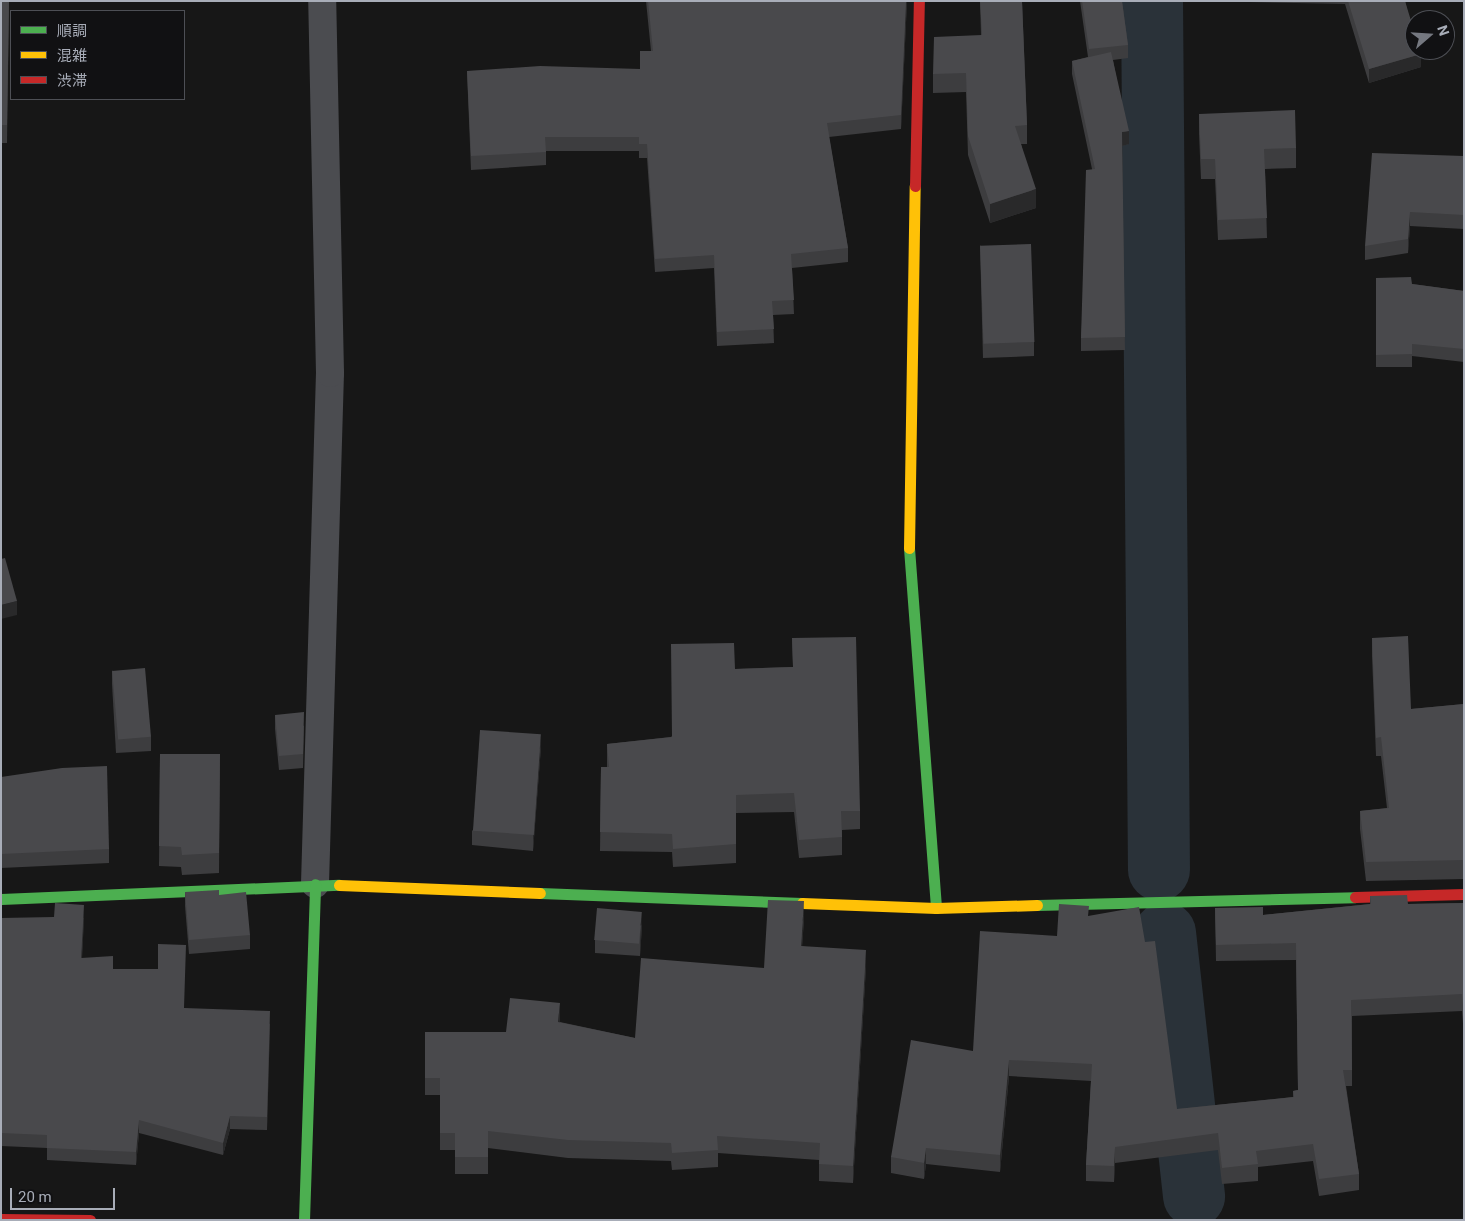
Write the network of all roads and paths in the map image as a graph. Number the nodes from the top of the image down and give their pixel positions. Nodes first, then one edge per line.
1 (322, 1) edge
2 (919, 1) edge
3 (315, 884) junction
4 (1464, 894) edge
5 (1, 899) edge
6 (936, 908) junction
7 (1, 1218) edge
8 (90, 1220) edge
9 (304, 1220) edge

1 - 3 street
2 - 6 street
3 - 5 street
3 - 6 street
3 - 9 street
4 - 6 street
7 - 8 street

